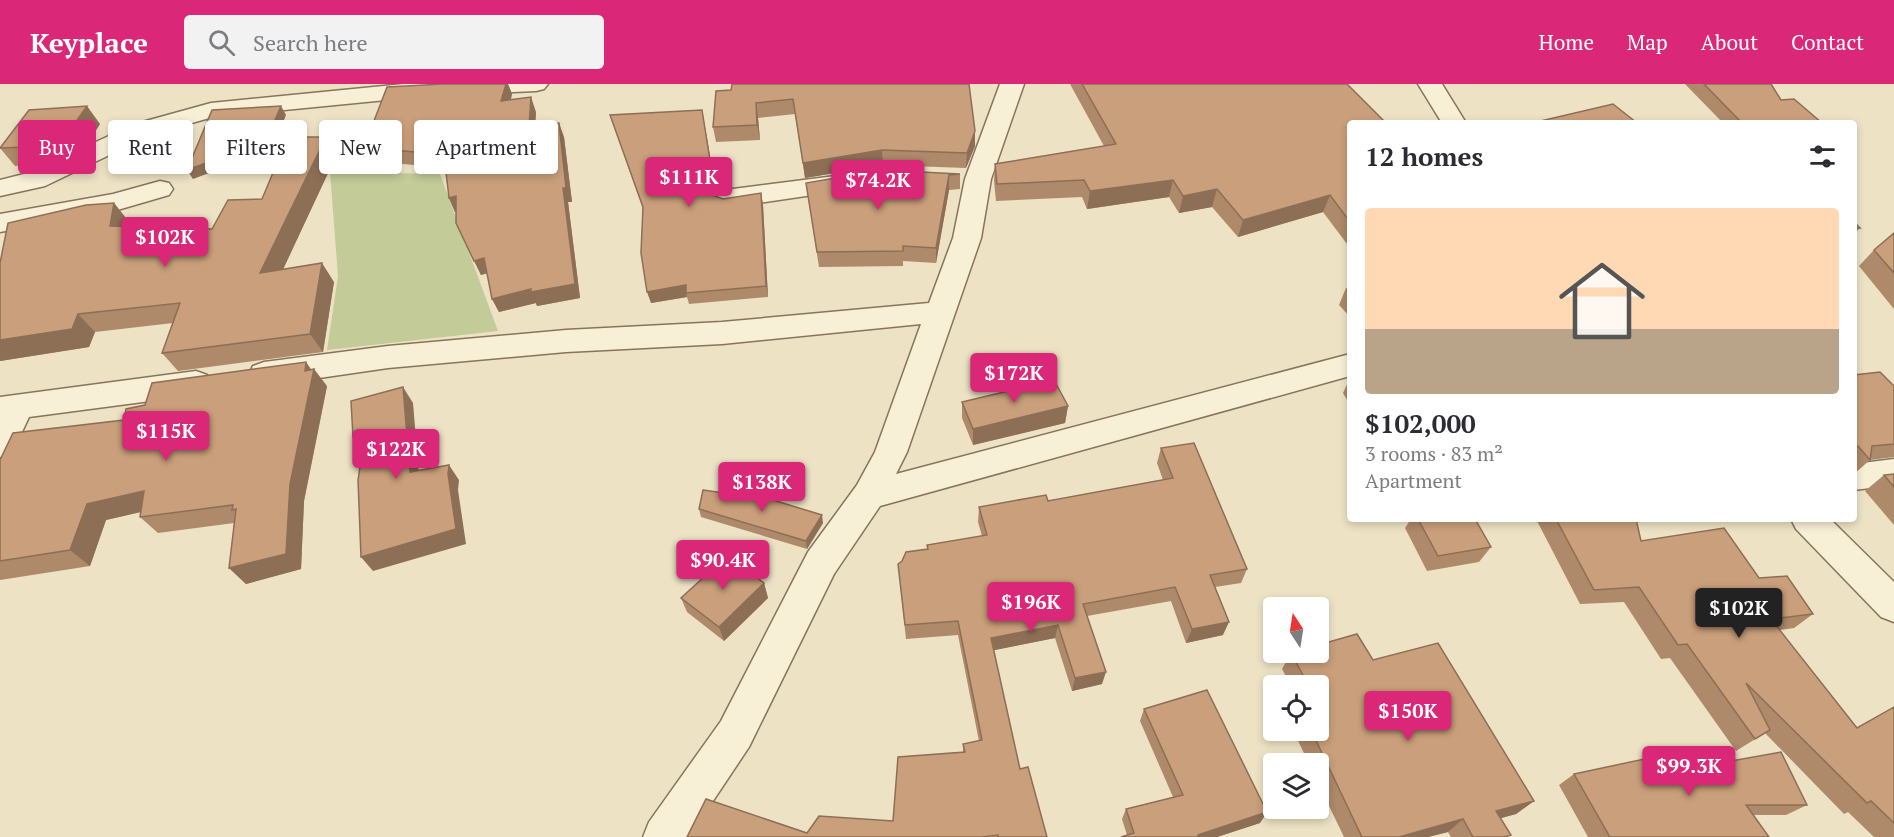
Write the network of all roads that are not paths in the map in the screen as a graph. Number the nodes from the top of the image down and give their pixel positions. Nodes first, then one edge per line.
1 (536, 84) edge
2 (1012, 84) edge
3 (1430, 84) edge
4 (1452, 120) edge
5 (872, 177) edge
6 (0, 188) edge
7 (160, 189) dead end
8 (725, 199) edge
9 (0, 223) edge
10 (941, 312) junction
11 (1347, 366) edge
12 (9, 409) edge
13 (0, 444) edge
14 (1894, 472) edge
15 (1857, 477) edge
16 (869, 495) junction
17 (1811, 522) edge
18 (1894, 606) edge
19 (664, 837) edge

1 - 6 street
2 - 10 street
3 - 4 street
5 - 8 street
7 - 9 street
10 - 12 street
10 - 16 street
11 - 16 street
12 - 13 street
14 - 15 street
16 - 19 street
17 - 18 street

